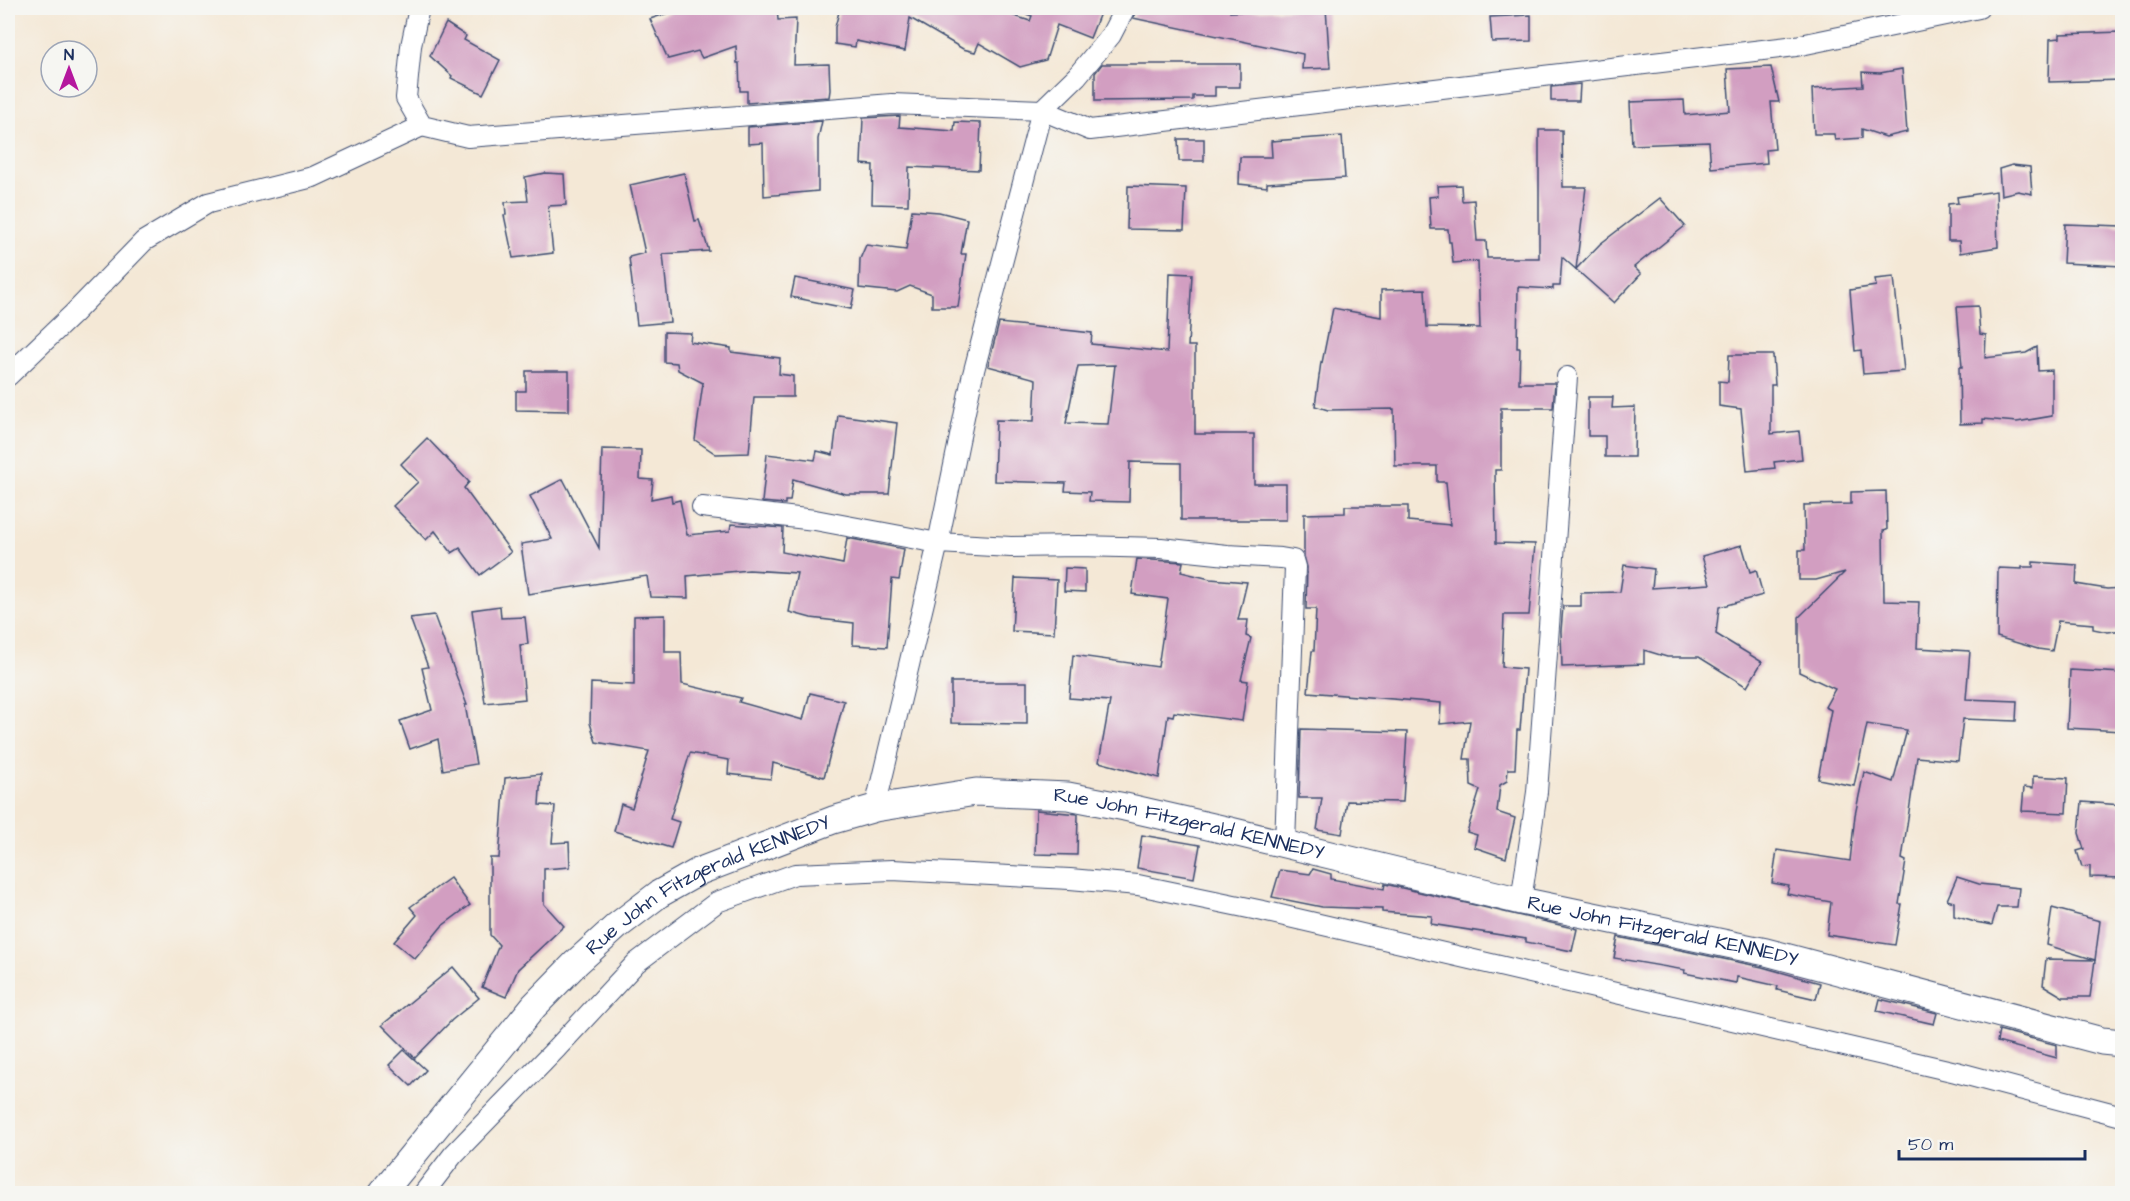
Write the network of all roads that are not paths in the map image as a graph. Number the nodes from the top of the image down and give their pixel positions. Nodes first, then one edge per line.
1 (419, 8) edge
2 (1125, 8) edge
3 (1979, 8) edge
4 (1042, 110) junction
5 (422, 126) junction
6 (8, 376) edge
7 (1567, 377) dead end
8 (702, 507) dead end
9 (938, 543) junction
10 (875, 808) junction
11 (1286, 844) junction
12 (1521, 901) junction
13 (2122, 1043) edge
14 (2122, 1116) edge
15 (381, 1194) edge
16 (423, 1194) edge

1 - 5 street
2 - 4 street
3 - 4 street
4 - 5 street
4 - 9 street
5 - 6 street
7 - 12 street
8 - 9 street
9 - 10 street
9 - 11 street
10 - 11 street, Rue John Fitzgerald KENNEDY
10 - 15 street, Rue John Fitzgerald KENNEDY
11 - 12 street, Rue John Fitzgerald KENNEDY
12 - 13 street, Rue John Fitzgerald KENNEDY
14 - 16 street

